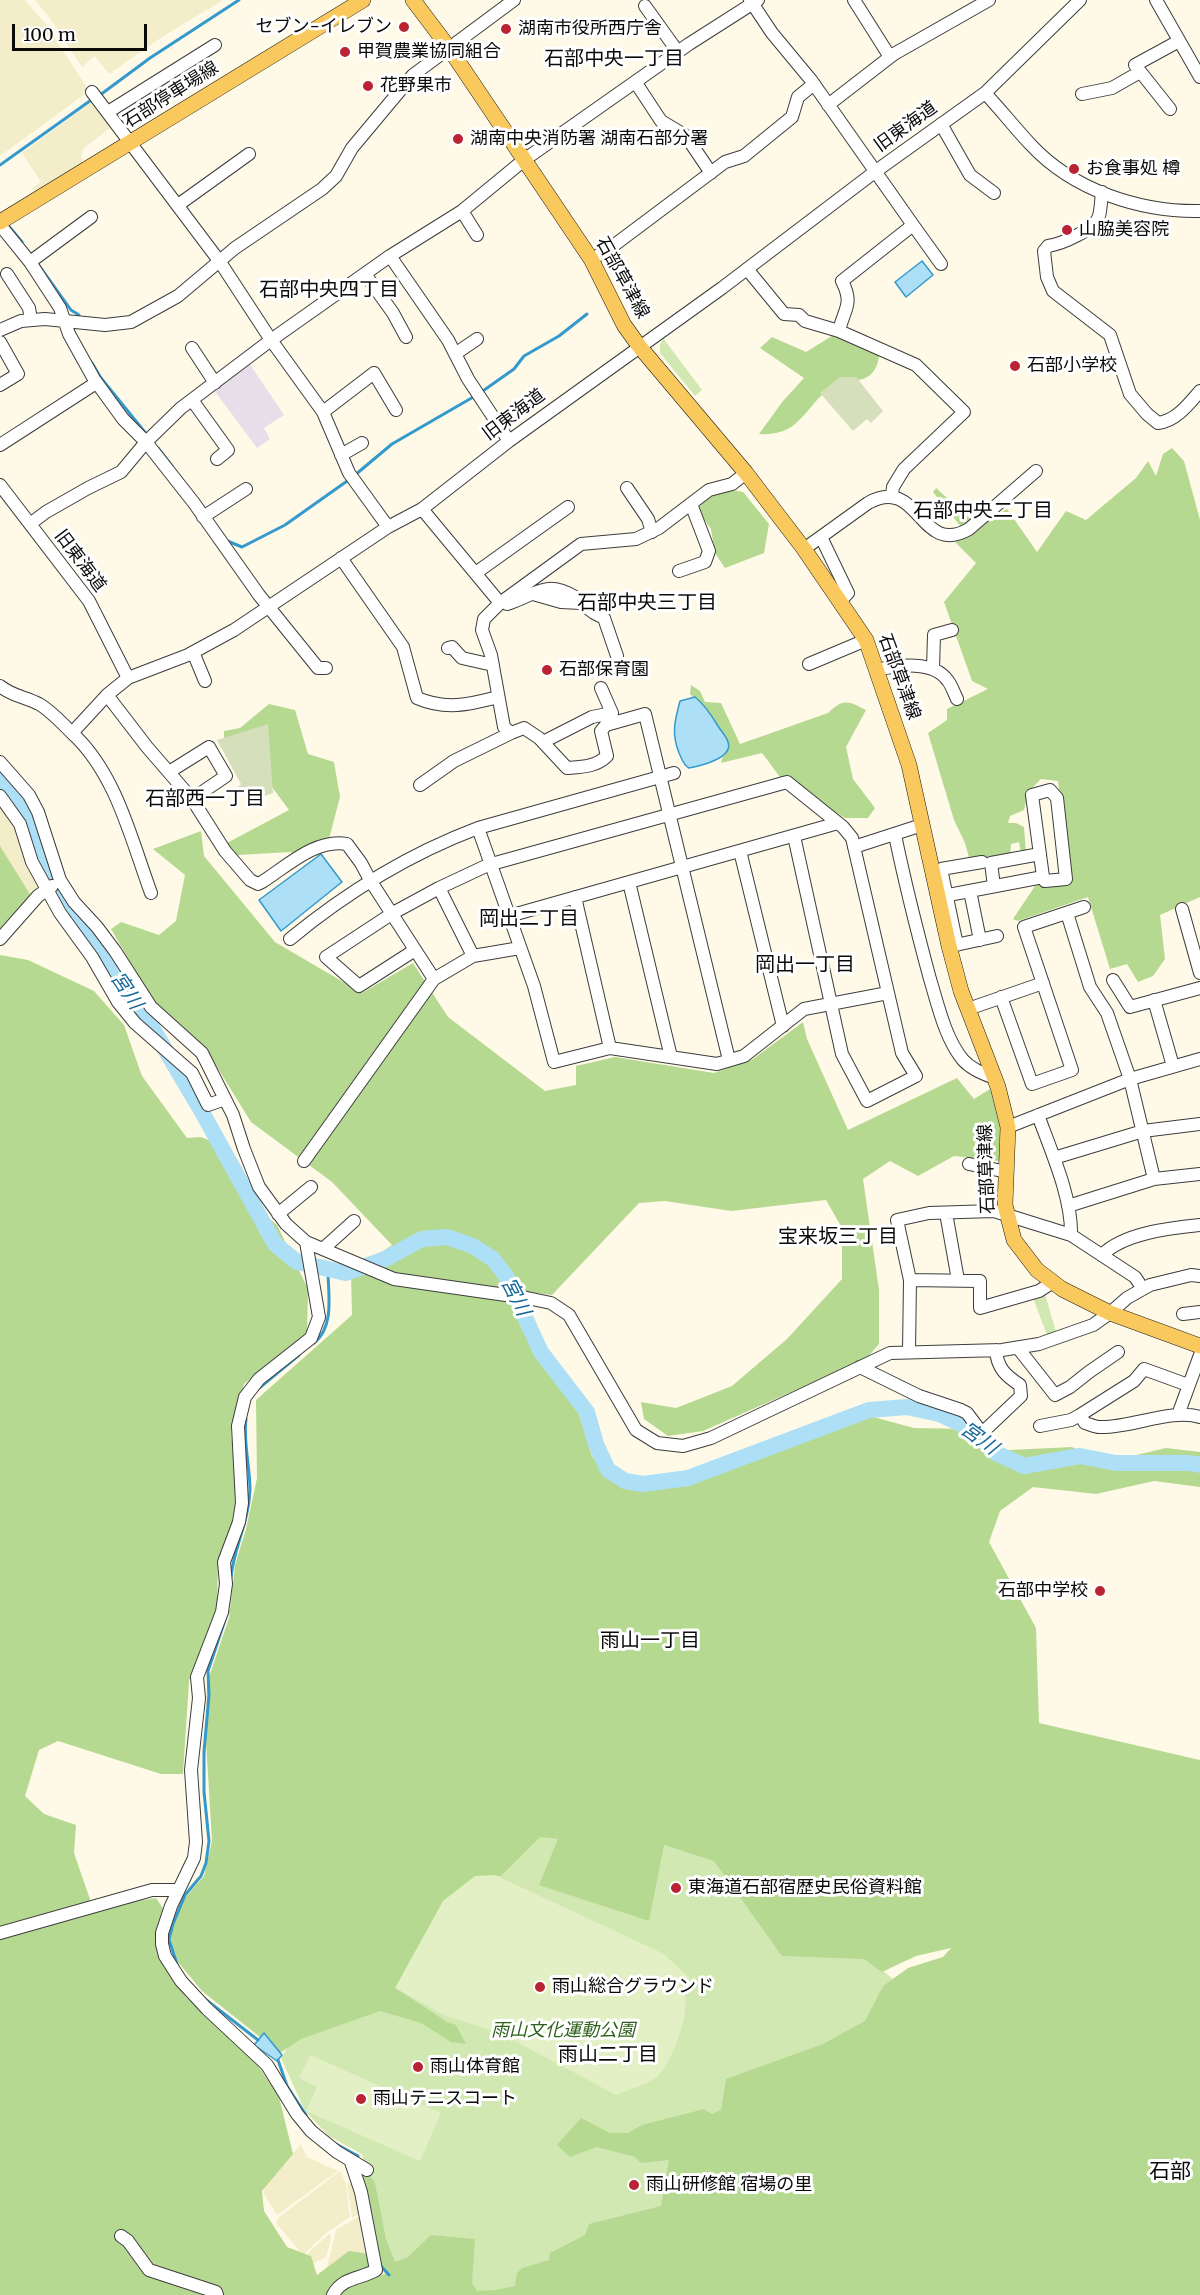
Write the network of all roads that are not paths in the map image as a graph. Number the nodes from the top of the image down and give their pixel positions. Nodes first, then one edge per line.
1 (363, 0) edge
2 (413, 0) edge
3 (514, 0) edge
4 (854, 0) edge
5 (989, 0) edge
6 (1080, 0) edge
7 (1156, 0) edge
8 (754, 1) edge
9 (970, 5) edge
10 (645, 6) dead end
11 (1179, 41) junction
12 (215, 45) dead end
13 (449, 48) junction
14 (678, 52) junction
15 (890, 57) junction
16 (1140, 72) junction
17 (1200, 77) edge
18 (636, 83) junction
19 (814, 84) junction
20 (92, 92) dead end
21 (984, 93) junction
22 (1082, 94) dead end
23 (828, 105) junction
24 (1170, 109) dead end
25 (108, 112) junction
26 (941, 124) junction
27 (131, 142) junction
28 (246, 160) dead end
29 (524, 160) junction
30 (876, 171) junction
31 (711, 174) junction
32 (1102, 192) junction
33 (994, 193) dead end
34 (178, 205) junction
35 (462, 211) junction
36 (1200, 211) edge
37 (91, 217) dead end
38 (0, 223) edge
39 (913, 225) junction
40 (477, 235) dead end
41 (390, 256) junction
42 (591, 259) junction
43 (30, 262) junction
44 (220, 262) junction
45 (941, 264) dead end
46 (747, 269) junction
47 (365, 273) junction
48 (7, 274) dead end
49 (31, 320) junction
50 (63, 320) junction
51 (0, 330) edge
52 (839, 331) junction
53 (406, 337) dead end
54 (477, 339) dead end
55 (271, 340) junction
56 (0, 342) edge
57 (639, 346) junction
58 (192, 348) dead end
59 (455, 354) junction
60 (96, 383) junction
61 (215, 383) junction
62 (0, 385) edge
63 (1200, 391) edge
64 (192, 400) junction
65 (396, 410) dead end
66 (323, 412) junction
67 (509, 441) junction
68 (146, 442) junction
69 (362, 443) dead end
70 (0, 445) edge
71 (342, 455) junction
72 (217, 459) dead end
73 (1036, 471) dead end
74 (746, 473) junction
75 (0, 485) edge
76 (627, 488) dead end
77 (246, 489) dead end
78 (892, 495) junction
79 (691, 504) junction
80 (568, 507) dead end
81 (422, 509) junction
82 (203, 517) junction
83 (30, 524) junction
84 (388, 527) junction
85 (652, 532) junction
86 (821, 537) junction
87 (804, 549) junction
88 (341, 558) junction
89 (679, 571) dead end
90 (477, 572) junction
91 (533, 594) junction
92 (574, 597) dead end
93 (840, 601) junction
94 (500, 603) junction
95 (270, 608) junction
96 (952, 630) dead end
97 (866, 640) junction
98 (448, 648) dead end
99 (193, 652) junction
100 (616, 656) dead end
101 (809, 664) dead end
102 (493, 665) junction
103 (326, 668) dead end
104 (933, 669) junction
105 (877, 670) junction
106 (128, 678) junction
107 (205, 681) dead end
108 (0, 686) edge
109 (601, 688) dead end
110 (107, 695) junction
111 (498, 697) junction
112 (957, 699) dead end
113 (72, 732) junction
114 (511, 733) junction
115 (543, 742) junction
116 (0, 762) edge
117 (169, 772) junction
118 (674, 772) dead end
119 (662, 776) junction
120 (420, 786) dead end
121 (0, 796) edge
122 (192, 799) junction
123 (671, 814) junction
124 (838, 824) junction
125 (922, 825) junction
126 (478, 828) junction
127 (1061, 834) junction
128 (895, 835) junction
129 (794, 836) junction
130 (1038, 839) junction
131 (855, 847) junction
132 (740, 851) junction
133 (1040, 854) junction
134 (982, 862) dead end
135 (491, 864) junction
136 (683, 867) junction
137 (1043, 877) junction
138 (60, 880) junction
139 (370, 880) junction
140 (629, 882) junction
141 (994, 886) junction
142 (439, 888) junction
143 (47, 890) junction
144 (970, 891) junction
145 (151, 893) dead end
146 (942, 896) junction
147 (575, 897) junction
148 (1084, 907) dead end
149 (1182, 909) dead end
150 (1067, 913) junction
151 (391, 914) junction
152 (509, 916) junction
153 (1195, 935) edge
154 (997, 936) dead end
155 (0, 939) edge
156 (290, 939) dead end
157 (980, 940) junction
158 (953, 945) junction
159 (520, 948) junction
160 (415, 950) junction
161 (473, 956) junction
162 (1200, 973) edge
163 (434, 979) junction
164 (1113, 980) dead end
165 (1043, 983) junction
166 (1200, 988) edge
167 (888, 993) junction
168 (1002, 997) junction
169 (1154, 1000) junction
170 (831, 1004) junction
171 (968, 1009) junction
172 (783, 1026) junction
173 (610, 1048) junction
174 (671, 1057) junction
175 (1200, 1059) edge
176 (729, 1060) junction
177 (1173, 1066) junction
178 (994, 1078) junction
179 (1130, 1079) junction
180 (219, 1101) junction
181 (1038, 1115) junction
182 (1200, 1124) edge
183 (1008, 1127) junction
184 (1143, 1131) junction
185 (1054, 1158) junction
186 (304, 1161) dead end
187 (969, 1164) dead end
188 (1007, 1172) junction
189 (1200, 1174) edge
190 (1154, 1179) junction
191 (310, 1187) dead end
192 (1068, 1206) junction
193 (945, 1213) junction
194 (278, 1214) junction
195 (1007, 1215) junction
196 (354, 1221) dead end
197 (1200, 1225) edge
198 (1071, 1235) junction
199 (306, 1242) junction
200 (324, 1248) junction
201 (1102, 1255) junction
202 (1200, 1276) edge
203 (910, 1280) junction
204 (958, 1280) junction
205 (1053, 1281) junction
206 (1143, 1289) junction
207 (1200, 1312) edge
208 (1110, 1313) junction
209 (1183, 1314) dead end
210 (1200, 1346) edge
211 (1018, 1348) junction
212 (996, 1350) junction
213 (909, 1352) junction
214 (1118, 1352) dead end
215 (1200, 1355) edge
216 (860, 1366) junction
217 (1188, 1385) junction
218 (1080, 1415) junction
219 (1178, 1415) junction
220 (1200, 1417) edge
221 (1040, 1426) dead end
222 (177, 1890) junction
223 (0, 1933) edge
224 (351, 2162) junction
225 (367, 2170) dead end
226 (121, 2236) dead end
227 (217, 2295) edge
228 (333, 2295) edge

1 - 27 main road, 石部停車場線
2 - 13 main road, 石部草津線
3 - 13 street
4 - 15 street
5 - 9 street
6 - 21 street, 旧東海道
7 - 11 street
8 - 14 street
8 - 19 street
9 - 15 street
10 - 14 street
11 - 16 street
11 - 17 street
12 - 25 street
13 - 29 main road, 石部草津線
13 - 44 street
14 - 18 street
15 - 23 street
16 - 22 street
16 - 24 street
18 - 29 street
18 - 31 street
19 - 23 street
19 - 31 street
20 - 25 street
21 - 26 street, 旧東海道
21 - 32 street
23 - 30 street
25 - 27 street
26 - 30 street, 旧東海道
26 - 33 street
27 - 34 street
27 - 38 main road, 石部停車場線
28 - 34 street
29 - 35 street
29 - 42 main road, 石部草津線
30 - 39 street
30 - 46 street, 旧東海道
31 - 42 street
32 - 36 street
32 - 63 street
34 - 44 street
35 - 40 street
35 - 41 street
37 - 43 street
38 - 43 street
39 - 45 street
39 - 52 street
41 - 47 street
41 - 59 street
42 - 57 main road, 石部草津線
43 - 50 street
44 - 50 street
44 - 55 street
46 - 52 street
46 - 57 street, 旧東海道
47 - 53 street
47 - 55 street
48 - 49 street
49 - 50 street
49 - 51 street
50 - 60 street
52 - 78 street
54 - 59 street
55 - 61 street
55 - 66 street
56 - 62 street
57 - 67 street, 旧東海道
57 - 74 main road, 石部草津線
58 - 61 street
59 - 67 street
60 - 68 street
60 - 70 street
61 - 64 street
64 - 68 street
64 - 72 street
65 - 66 street
66 - 71 street
67 - 81 street, 旧東海道
68 - 82 street
68 - 83 street
69 - 71 street
71 - 84 street
73 - 78 street
74 - 79 street
74 - 87 main road, 石部草津線
75 - 83 street, 旧東海道
76 - 85 street
77 - 82 street
78 - 86 street
79 - 85 street
79 - 89 street
80 - 90 street
81 - 84 street, 旧東海道
81 - 90 street
82 - 95 street
83 - 106 street, 旧東海道
84 - 88 street, 旧東海道
85 - 94 street
86 - 87 street
86 - 93 street
87 - 93 main road, 石部草津線
88 - 95 street, 旧東海道
88 - 111 street
90 - 94 street
91 - 92 street
91 - 94 street
91 - 100 street
93 - 97 main road, 石部草津線
94 - 102 street
95 - 99 street, 旧東海道
95 - 103 street
96 - 104 street
97 - 101 street
97 - 105 main road, 石部草津線
98 - 102 street
99 - 106 street, 旧東海道
99 - 107 street
102 - 111 street
104 - 105 street
104 - 112 street
105 - 125 main road, 石部草津線
106 - 110 street
108 - 113 street
109 - 115 street
110 - 113 street
110 - 117 street
111 - 114 street
113 - 145 street
114 - 115 street
114 - 120 street
115 - 119 street
116 - 138 street
117 - 122 street
117 - 122 street
118 - 119 street
119 - 123 street
119 - 126 street
121 - 143 street
122 - 139 street
123 - 124 street
123 - 135 street
123 - 136 street
124 - 129 street
124 - 131 street
125 - 128 street
125 - 146 main road, 石部草津線
126 - 135 street
126 - 139 street
127 - 130 street
127 - 130 street
127 - 137 street
128 - 131 street
128 - 178 street
129 - 132 street
129 - 170 street
130 - 133 street
131 - 167 street
132 - 136 street
132 - 172 street
133 - 137 street
133 - 141 street
134 - 146 street
135 - 142 street
135 - 152 street
136 - 140 street
136 - 176 street
137 - 141 street
138 - 143 street
138 - 180 street
139 - 151 street
139 - 156 street
140 - 147 street
140 - 174 street
141 - 144 street
142 - 151 street
142 - 161 street
143 - 155 street
143 - 180 street
144 - 146 street
144 - 157 street
146 - 158 main road, 石部草津線
147 - 152 street
147 - 173 street
148 - 150 street
149 - 153 street
150 - 165 street
150 - 179 street
151 - 160 street
151 - 160 street
152 - 159 street
153 - 162 street
154 - 157 street
157 - 158 street
158 - 171 main road, 石部草津線
159 - 161 street
159 - 173 street
160 - 163 street
161 - 163 street
163 - 186 street
164 - 169 street
165 - 168 street
165 - 168 street
166 - 169 street
167 - 170 street
167 - 170 street
168 - 171 street
169 - 177 street
170 - 172 street
171 - 178 main road, 石部草津線
172 - 176 street
173 - 174 street
174 - 176 street
175 - 177 street
177 - 179 street
178 - 183 main road, 石部草津線
179 - 181 street
179 - 184 street
180 - 194 street
181 - 183 street
181 - 185 street
182 - 184 street
183 - 188 main road, 石部草津線
184 - 185 street
184 - 190 street
185 - 192 street
187 - 188 street
188 - 195 main road, 石部草津線
189 - 190 street
190 - 192 street
191 - 194 street
192 - 198 street
193 - 195 street
193 - 203 street
193 - 204 street
194 - 199 street
195 - 198 street
195 - 205 main road, 石部草津線
196 - 200 street
197 - 201 street
198 - 201 street
199 - 200 street
199 - 222 street
200 - 216 street
201 - 206 street
202 - 206 street
203 - 204 street
203 - 213 street
204 - 205 street
205 - 208 main road, 石部草津線
206 - 208 street
207 - 209 street
208 - 210 main road, 石部草津線
208 - 211 street
211 - 212 street
211 - 214 street
212 - 213 street
212 - 216 street
213 - 216 street
215 - 217 street
217 - 218 street
217 - 219 street
218 - 219 street
218 - 221 street
219 - 220 street
222 - 223 street
222 - 224 street
224 - 225 street
224 - 228 street
226 - 227 street

